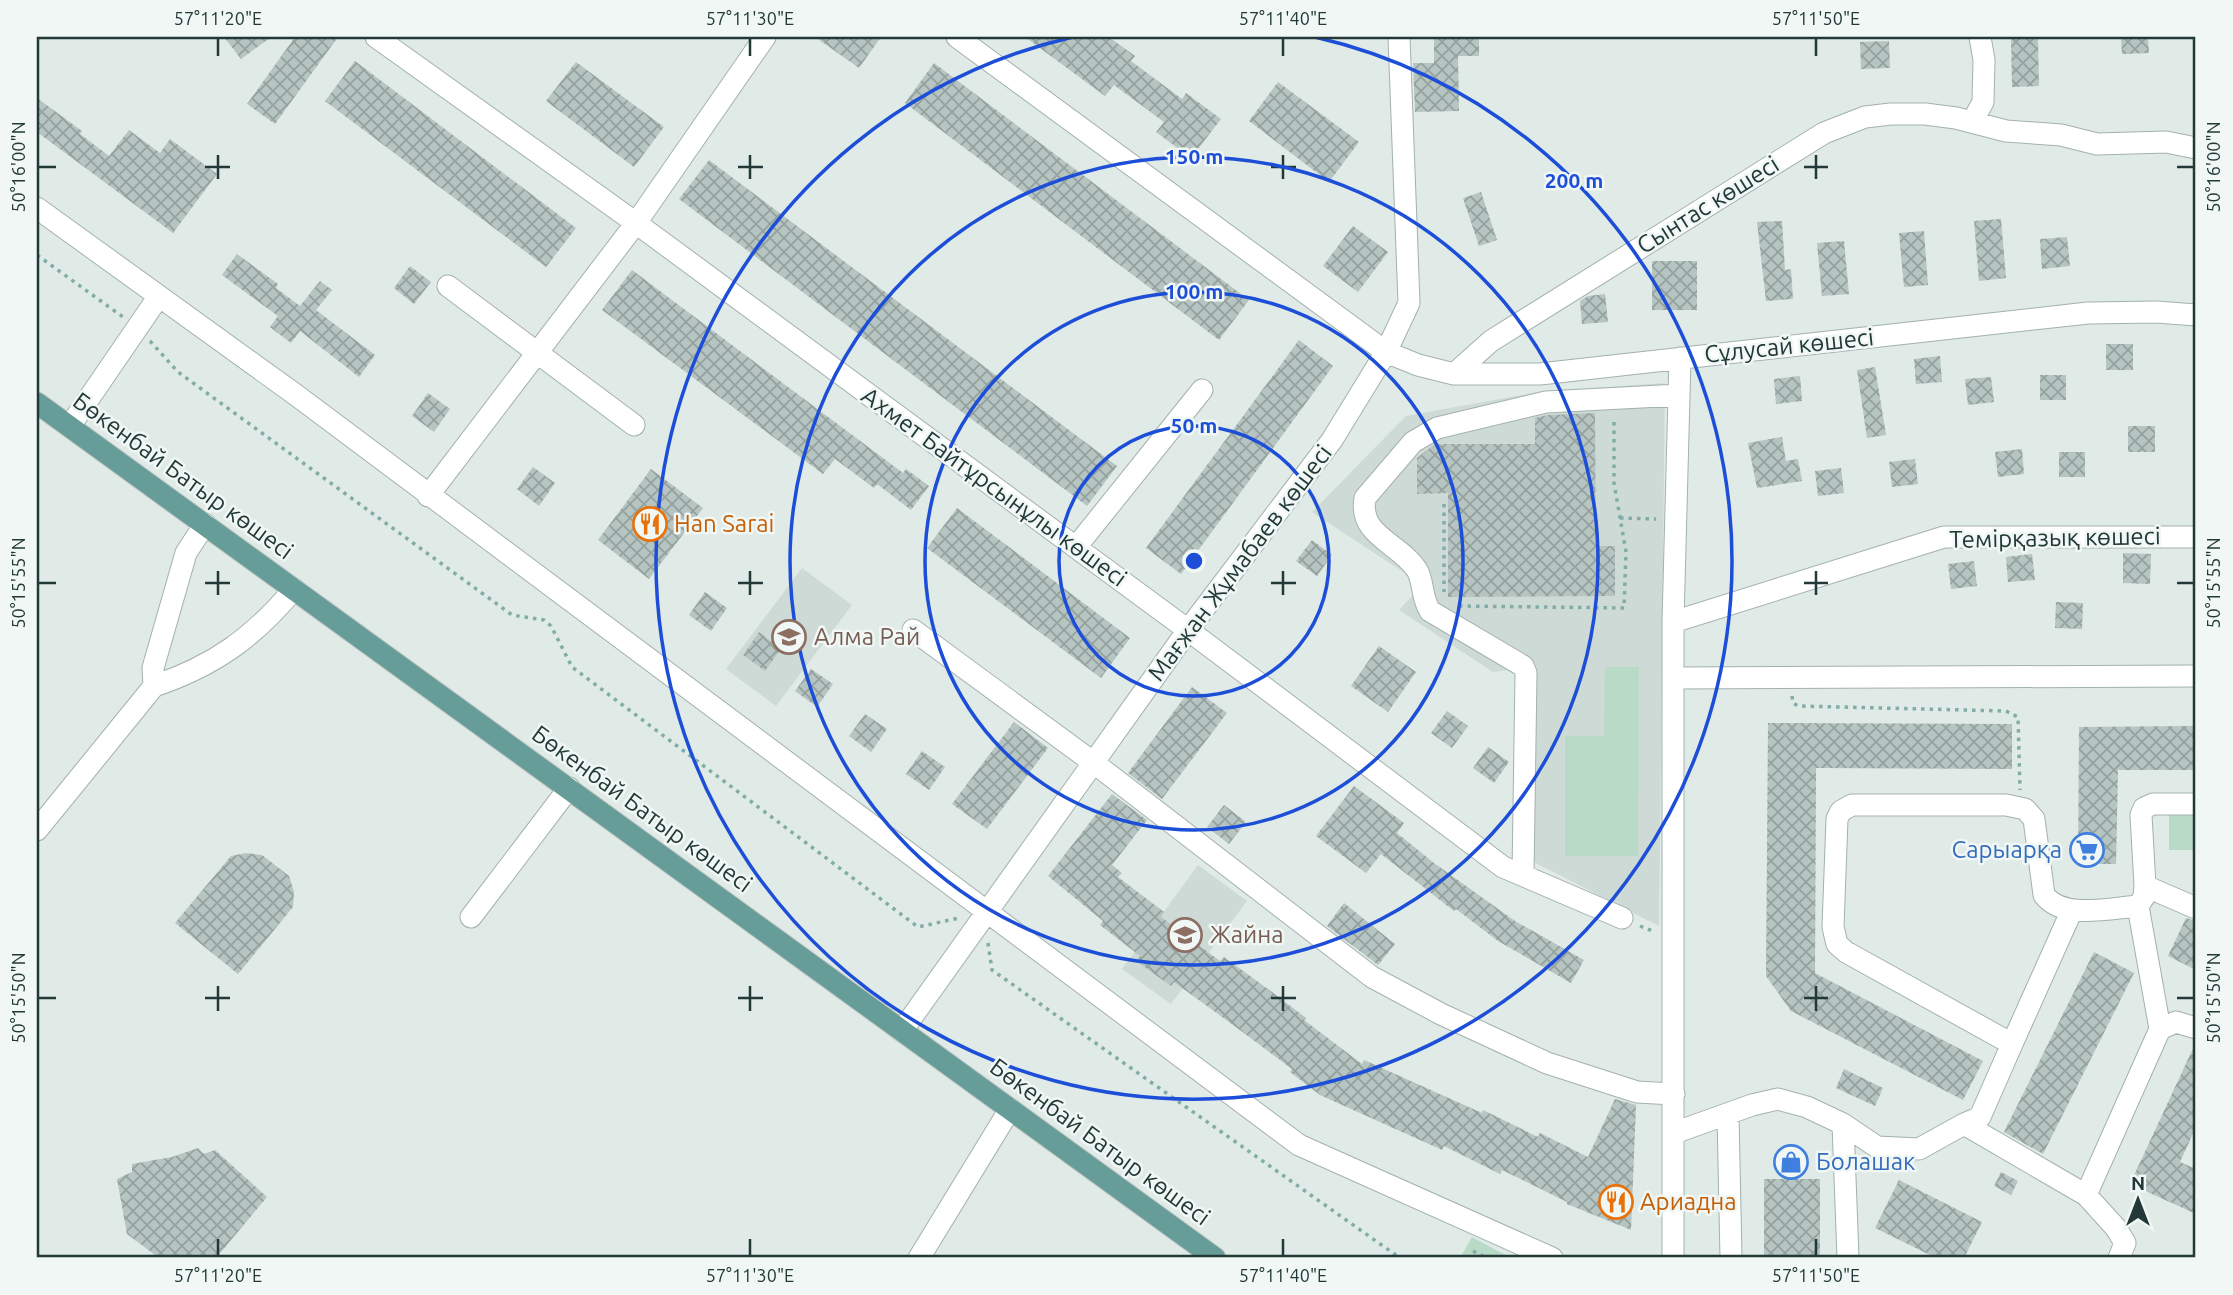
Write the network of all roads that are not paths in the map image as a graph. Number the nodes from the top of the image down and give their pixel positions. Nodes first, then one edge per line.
1 (376, 37) edge
2 (765, 37) edge
3 (957, 37) edge
4 (1399, 37) edge
5 (1980, 37) edge
6 (984, 44) edge
7 (1972, 122) junction
8 (2196, 148) edge
9 (37, 208) edge
10 (636, 223) junction
11 (448, 286) dead end
12 (159, 296) junction
13 (2196, 314) edge
14 (538, 352) junction
15 (1386, 352) junction
16 (1679, 358) junction
17 (1454, 374) junction
18 (1202, 390) dead end
19 (1679, 394) junction
20 (37, 402) edge
21 (634, 425) dead end
22 (70, 426) junction
23 (428, 496) junction
24 (205, 524) junction
25 (2196, 537) edge
26 (1076, 547) junction
27 (294, 589) junction
28 (1673, 622) junction
29 (913, 630) dead end
30 (1188, 630) junction
31 (2196, 676) edge
32 (1673, 678) junction
33 (154, 686) junction
34 (1094, 763) junction
35 (569, 788) junction
36 (2196, 804) edge
37 (37, 830) edge
38 (1523, 875) junction
39 (2141, 896) junction
40 (2196, 908) edge
41 (2072, 910) junction
42 (471, 917) dead end
43 (1622, 918) road end
44 (983, 919) junction
45 (2196, 1028) edge
46 (2160, 1029) junction
47 (902, 1031) junction
48 (2012, 1044) junction
49 (1674, 1094) junction
50 (1010, 1109) junction
51 (1728, 1115) junction
52 (1843, 1124) junction
53 (1964, 1124) junction
54 (1674, 1133) junction
55 (2086, 1195) junction
56 (919, 1258) edge
57 (1215, 1258) edge
58 (1552, 1258) edge
59 (1673, 1258) edge
60 (1731, 1258) edge
61 (1848, 1258) edge
62 (2119, 1258) edge

1 - 10 street, Ахмет Байтұрсынұлы көшесі
2 - 10 street
3 - 6 street, Сұлусай көшесі
4 - 15 street, Мағжан Жұмабаев көшесі
5 - 7 street
6 - 15 street, Сұлусай көшесі
7 - 8 street, Сынтас көшесі
7 - 17 street, Сынтас көшесі
9 - 12 street
10 - 14 street
10 - 26 street, Ахмет Байтұрсынұлы көшесі
11 - 14 street
12 - 22 street
12 - 23 street
13 - 16 street, Сұлусай көшесі
14 - 21 street
14 - 23 street
15 - 17 street, Сұлусай көшесі
15 - 30 street, Мағжан Жұмабаев көшесі
16 - 17 street, Сұлусай көшесі
16 - 19 street
18 - 26 street
19 - 28 street
19 - 38 street
20 - 22 main road, Бөкенбай Батыр көшесі
22 - 24 main road, Бөкенбай Батыр көшесі
23 - 44 street
24 - 27 main road, Бөкенбай Батыр көшесі
24 - 33 street
25 - 28 street, Темірқазық көшесі
26 - 30 street, Ахмет Байтұрсынұлы көшесі
27 - 33 street
27 - 35 main road, Бөкенбай Батыр көшесі
28 - 32 street
29 - 34 street
30 - 34 street, Мағжан Жұмабаев көшесі
30 - 38 street, Ахмет Байтұрсынұлы көшесі
31 - 32 street
32 - 49 street
33 - 37 street
34 - 44 street, Мағжан Жұмабаев көшесі
34 - 49 street
35 - 42 street
35 - 47 main road, Бөкенбай Батыр көшесі
36 - 39 street
38 - 43 street, Ахмет Байтұрсынұлы көшесі
39 - 40 street
39 - 41 street
39 - 46 street
41 - 48 street
41 - 48 street
44 - 47 street, Мағжан Жұмабаев көшесі
44 - 58 street
45 - 46 street
46 - 55 street
47 - 50 main road, Бөкенбай Батыр көшесі
48 - 53 street
49 - 54 street
50 - 56 street
50 - 57 main road, Бөкенбай Батыр көшесі
51 - 52 street
51 - 54 street
51 - 60 street
52 - 53 street
52 - 61 street
53 - 55 street
54 - 59 street
55 - 62 street

